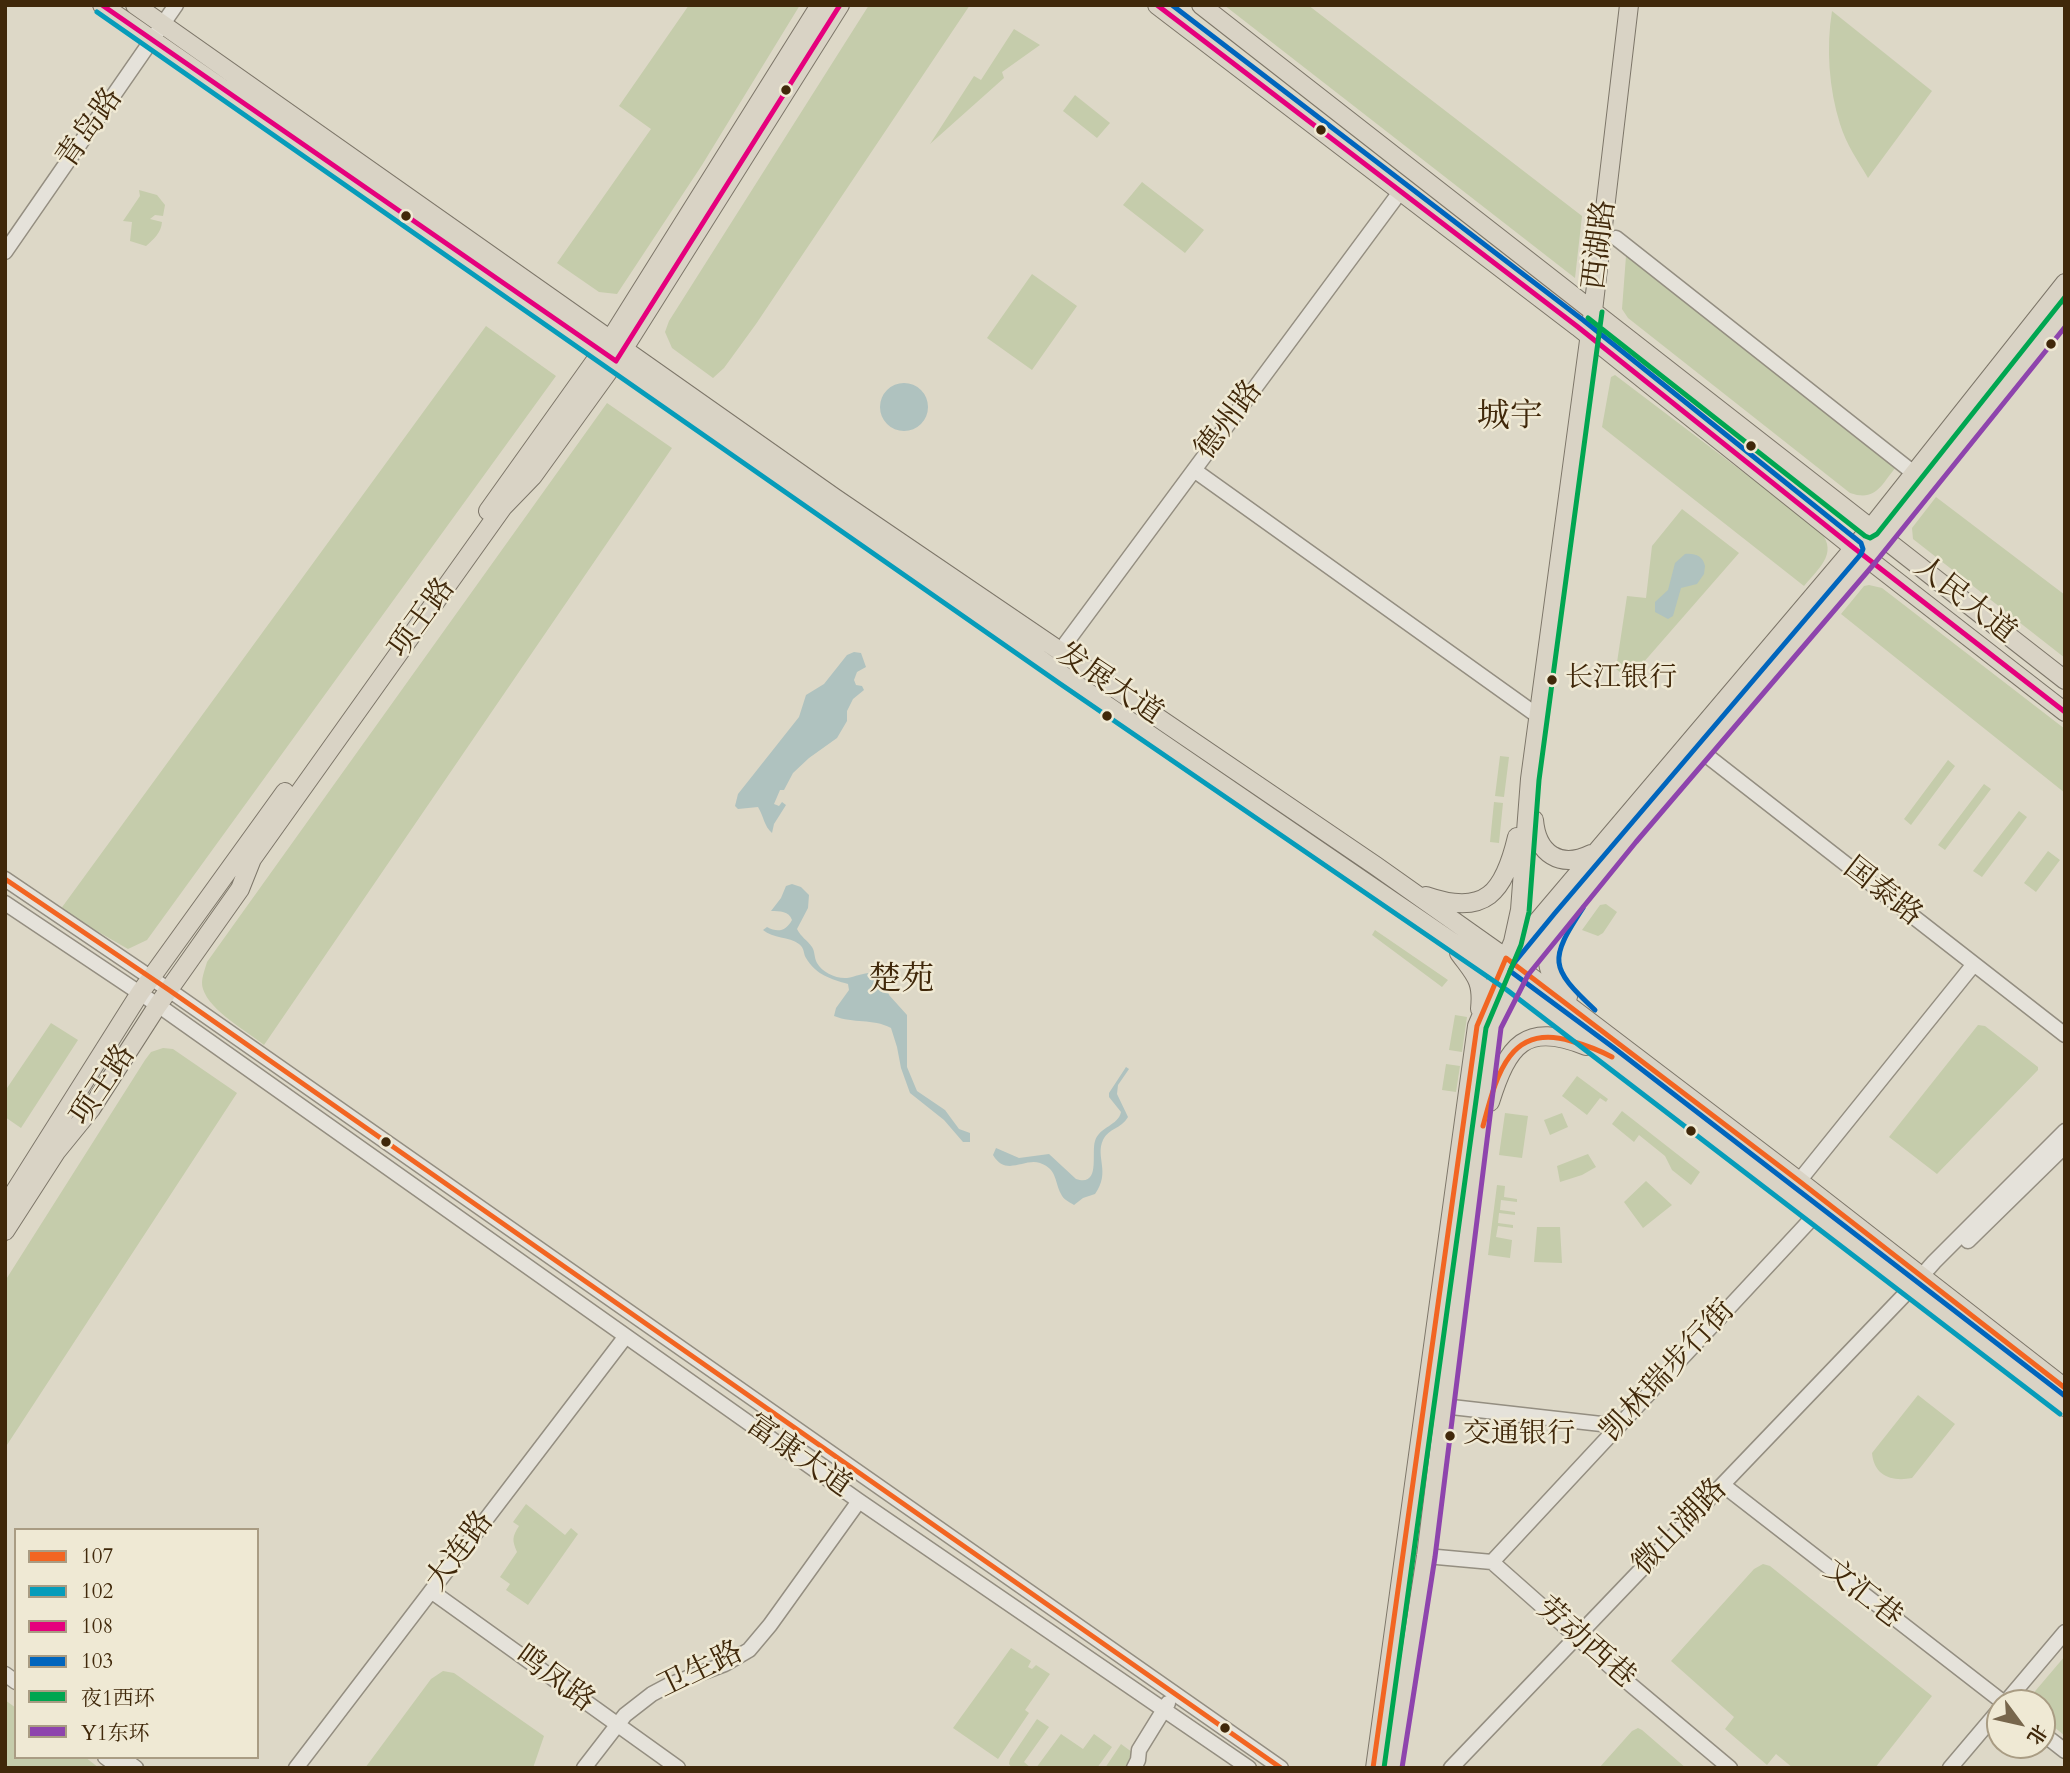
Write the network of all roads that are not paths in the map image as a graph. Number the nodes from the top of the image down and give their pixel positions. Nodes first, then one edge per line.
1 (102, 5) edge
2 (135, 5) edge
3 (176, 5) edge
4 (820, 5) edge
5 (840, 5) edge
6 (1157, 5) edge
7 (1201, 5) edge
8 (1629, 5) edge
9 (163, 24) junction
10 (152, 40) junction
11 (1400, 192) junction
12 (1616, 238) dead end
13 (5, 251) edge
14 (1540, 270) junction
15 (2065, 284) edge
16 (1527, 287) junction
17 (1593, 311) junction
18 (2065, 313) edge
19 (1590, 337) junction
20 (613, 351) junction
21 (1655, 360) junction
22 (1640, 377) junction
23 (1194, 470) junction
24 (1914, 474) junction
25 (1877, 534) junction
26 (1861, 553) junction
27 (1060, 651) junction
28 (2065, 680) edge
29 (2065, 712) edge
30 (1538, 716) junction
31 (1701, 751) junction
32 (1530, 779) junction
33 (1595, 852) junction
34 (1376, 866) junction
35 (5, 879) edge
36 (1587, 885) junction
37 (5, 903) edge
38 (1451, 942) junction
39 (1974, 964) junction
40 (1510, 971) junction
41 (151, 977) junction
42 (169, 990) junction
43 (140, 993) junction
44 (158, 1005) junction
45 (1477, 1026) junction
46 (2065, 1035) edge
47 (1614, 1049) junction
48 (2065, 1130) edge
49 (2065, 1146) edge
50 (1477, 1148) junction
51 (1799, 1181) junction
52 (5, 1207) edge
53 (1816, 1214) junction
54 (5, 1231) edge
55 (1921, 1282) junction
56 (626, 1336) junction
57 (2065, 1388) edge
58 (1425, 1404) junction
59 (1445, 1406) junction
60 (2065, 1407) edge
61 (1619, 1426) junction
62 (1723, 1485) junction
63 (862, 1502) junction
64 (1426, 1556) junction
65 (1492, 1562) junction
66 (431, 1591) junction
67 (2065, 1632) edge
68 (1576, 1637) junction
69 (1986, 1689) edge
70 (2016, 1689) edge
71 (1174, 1693) junction
72 (1164, 1709) junction
73 (1986, 1726) edge
74 (620, 1727) junction
75 (296, 1768) edge
76 (584, 1768) edge
77 (594, 1768) edge
78 (678, 1768) edge
79 (1134, 1768) edge
80 (1249, 1768) edge
81 (1281, 1768) edge
82 (1374, 1768) edge
83 (1393, 1768) edge
84 (1451, 1768) edge
85 (1730, 1768) edge
86 (1950, 1768) edge

1 - 10 main road, 发展大道
2 - 9 main road, 发展大道
3 - 9 street, 青岛路
4 - 20 main road, 项王路
5 - 20 main road, 项王路
6 - 11 main road, 人民大道
7 - 14 main road, 人民大道
8 - 17 main road, 西湖路
9 - 10 street, 青岛路
9 - 20 main road, 发展大道
10 - 13 street, 青岛路
10 - 20 main road, 发展大道
11 - 16 main road, 人民大道
11 - 23 street, 德州路
12 - 24 street
14 - 16 main road
14 - 17 main road, 人民大道
15 - 24 main road
16 - 19 main road, 人民大道
17 - 19 main road, 西湖路
17 - 21 main road, 人民大道
18 - 25 main road
19 - 22 main road, 人民大道
19 - 30 main road, 西湖路
20 - 27 main road, 发展大道
20 - 38 main road, 发展大道
20 - 41 main road, 项王路
20 - 42 main road, 项王路
21 - 22 main road
21 - 25 main road, 人民大道
22 - 26 main road, 人民大道
23 - 27 street, 德州路
23 - 30 street
24 - 25 main road
25 - 26 main road
25 - 28 main road, 人民大道
26 - 29 main road, 人民大道
26 - 31 main road
26 - 33 main road
27 - 34 main road, 发展大道
30 - 32 main road, 西湖路
31 - 36 main road
31 - 39 street, 国泰路
32 - 33 main road
32 - 34 main road
32 - 40 main road, 西湖路
33 - 40 main road
34 - 40 main road, 发展大道
35 - 41 street, 富康大道
36 - 40 main road
36 - 47 main road
37 - 43 street, 富康大道
38 - 40 main road, 发展大道
38 - 45 main road
39 - 46 street, 国泰路
39 - 51 street
40 - 45 main road, 西湖路
40 - 47 main road, 发展大道
40 - 50 main road, 西湖路
41 - 42 street, 富康大道
41 - 43 main road, 项王路
42 - 44 main road, 项王路
42 - 71 street, 富康大道
43 - 44 street, 富康大道
43 - 52 main road, 项王路
44 - 54 main road, 项王路
44 - 56 street, 富康大道
45 - 58 main road, 西湖路
47 - 50 main road
47 - 51 main road, 发展大道
47 - 53 main road, 发展大道
48 - 55 street, 微山湖路
49 - 55 street, 微山湖路
50 - 59 main road, 西湖路
51 - 55 main road, 发展大道
53 - 55 main road, 发展大道
53 - 61 street, 凯林瑞步行街
55 - 57 main road, 发展大道
55 - 60 main road, 发展大道
55 - 62 street, 微山湖路
56 - 63 street, 富康大道
56 - 66 street, 大连路
58 - 59 street
58 - 82 main road, 西湖路
59 - 61 street
59 - 64 main road, 西湖路
61 - 65 street, 凯林瑞步行街
62 - 68 street, 微山湖路
62 - 69 street, 文汇巷
63 - 72 street, 富康大道
63 - 74 street, 卫生路
64 - 65 street
64 - 83 main road, 西湖路
65 - 68 street, 劳动西巷
66 - 74 street, 鸣凤路
66 - 75 street, 大连路
67 - 70 street
68 - 84 street, 微山湖路
68 - 85 street, 劳动西巷
71 - 72 street
71 - 81 street, 富康大道
72 - 79 street
72 - 80 street, 富康大道
73 - 86 street
74 - 76 street, 卫生路
74 - 77 street, 卫生路
74 - 78 street, 鸣凤路

